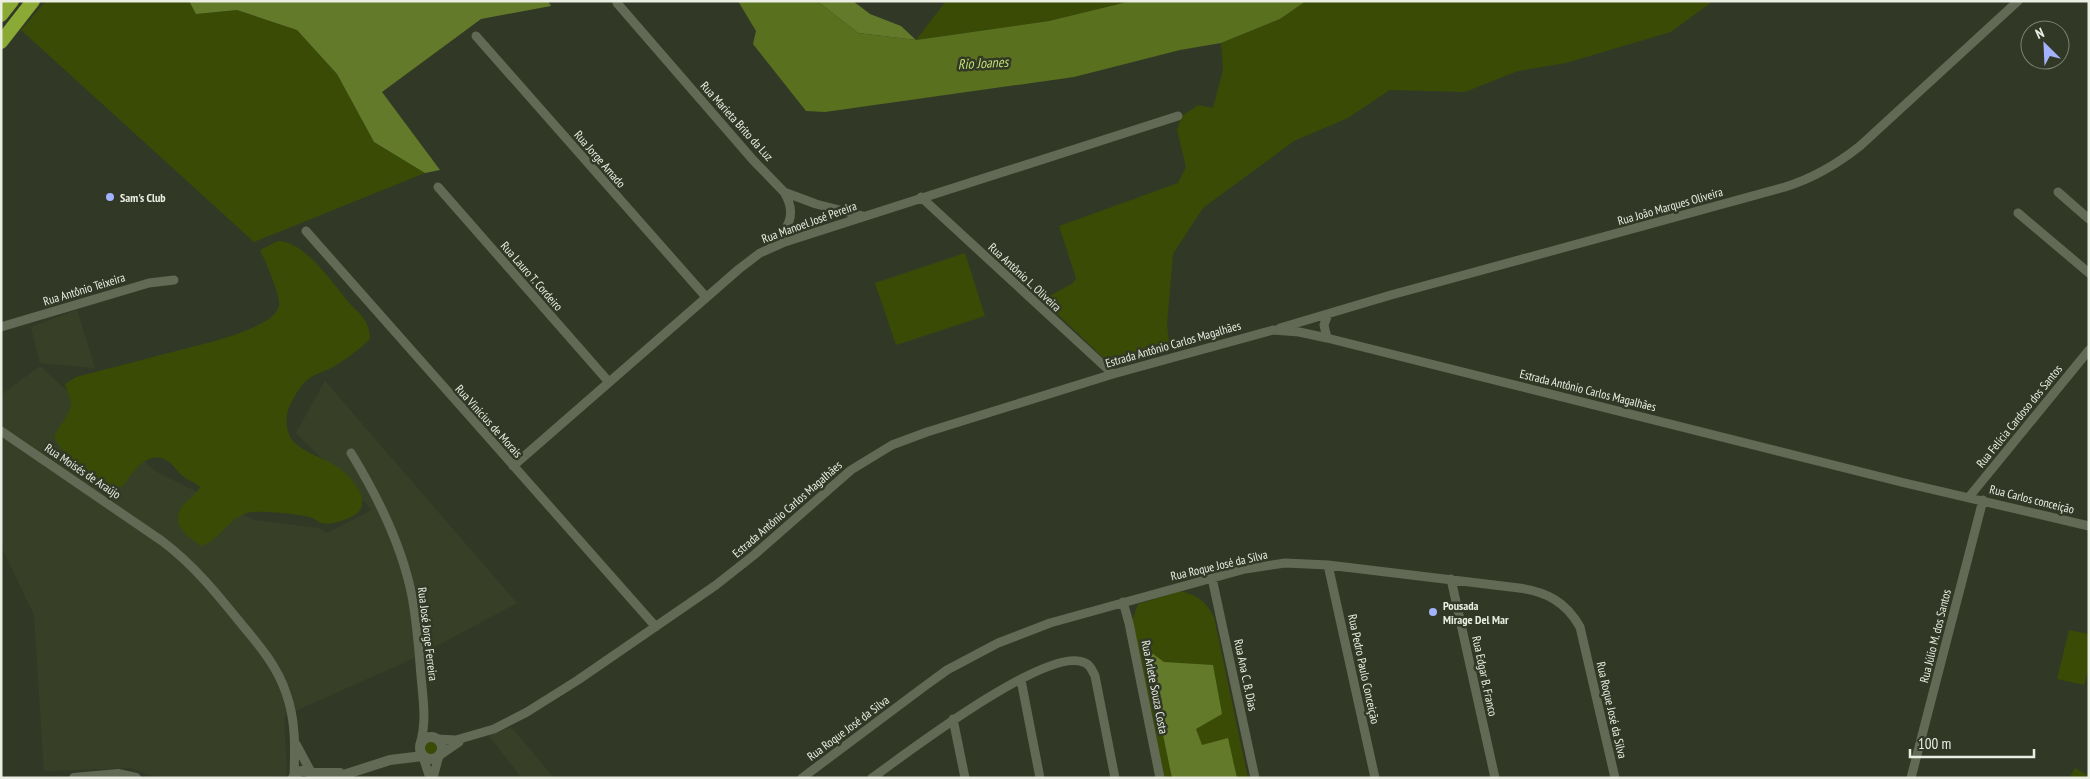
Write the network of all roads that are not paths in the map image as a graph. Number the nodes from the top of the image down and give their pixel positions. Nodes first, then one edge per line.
1 (12, 1) edge
2 (33, 1) edge
3 (2018, 1) edge
4 (617, 3) dead end
5 (1, 15) edge
6 (476, 36) dead end
7 (1, 42) edge
8 (1178, 116) dead end
9 (438, 186) dead end
10 (784, 192) junction
11 (2058, 192) dead end
12 (921, 197) junction
13 (2018, 213) dead end
14 (863, 216) junction
15 (2089, 220) edge
16 (306, 231) dead end
17 (770, 248) junction
18 (2089, 273) edge
19 (174, 280) dead end
20 (706, 297) junction
21 (1328, 314) junction
22 (1, 327) edge
23 (1273, 330) junction
24 (1328, 338) junction
25 (2089, 350) edge
26 (1116, 373) junction
27 (608, 381) junction
28 (2, 432) edge
29 (351, 453) dead end
30 (512, 466) junction
31 (1969, 497) junction
32 (1983, 500) junction
33 (2089, 526) edge
34 (1328, 565) junction
35 (1212, 578) junction
36 (1451, 579) junction
37 (1123, 602) junction
38 (656, 627) junction
39 (1021, 680) junction
40 (424, 712) junction
41 (953, 719) junction
42 (294, 738) junction
43 (469, 738) junction
44 (437, 739) junction
45 (420, 745) junction
46 (439, 755) junction
47 (423, 756) junction
48 (390, 760) junction
49 (887, 767) junction
50 (349, 772) junction
51 (312, 774) edge
52 (806, 776) edge
53 (293, 777) edge
54 (74, 778) edge
55 (136, 778) edge
56 (334, 778) edge
57 (432, 778) edge
58 (872, 778) edge
59 (890, 778) edge
60 (965, 778) edge
61 (1040, 778) edge
62 (1115, 778) edge
63 (1160, 778) edge
64 (1255, 778) edge
65 (1375, 778) edge
66 (1495, 778) edge
67 (1615, 778) edge
68 (1911, 778) edge

1 - 5 highway
2 - 7 highway
3 - 21 street, Rua João Marques Oliveira
4 - 10 street, Rua Marieta Brito da Luz
6 - 20 street, Rua Jorge Amado
8 - 12 street, Rua Manoel José Pereira
9 - 27 street, Rua Lauro T. Cordeiro
10 - 14 street, Rua Marieta Brito da Luz
10 - 17 street
11 - 15 street
12 - 14 street, Rua Manoel José Pereira
12 - 26 street, Rua Antônio L. Oliveira
13 - 18 street
14 - 17 street, Rua Manoel José Pereira
16 - 30 street, Rua Vinicius de Morais
17 - 20 street, Rua Manoel José Pereira
19 - 22 street, Rua Antônio Teixeira
20 - 27 street, Rua Manoel José Pereira
21 - 23 street, Rua João Marques Oliveira
21 - 24 street
23 - 24 street, Estrada Antônio Carlos Magalhães
23 - 26 street, Estrada Antônio Carlos Magalhães
24 - 31 street, Estrada Antônio Carlos Magalhães
25 - 31 street, Rua Felícia Cardoso dos Santos
26 - 38 street, Estrada Antônio Carlos Magalhães
27 - 30 street, Rua Manoel José Pereira
28 - 42 street, Rua Moisés de Araújo
29 - 40 street, Rua José Jorge Ferreira
30 - 38 street, Rua Vinicius de Morais
31 - 32 street, Rua Carlos conceição
32 - 33 street, Rua Carlos conceição
32 - 68 street, Rua Júlio M. dos Santos
34 - 35 street, Rua Roque José da Silva
34 - 36 street, Rua Roque José da Silva
34 - 65 street, Rua Pedro Paulo Conceição
35 - 37 street, Rua Roque José da Silva
35 - 64 street, Rua Ana C. B. Dias
36 - 66 street, Rua Edgar B. Franco
36 - 67 street, Rua Roque José da Silva
37 - 52 street, Rua Roque José da Silva
37 - 63 street, Rua Arlete Souza Costa
38 - 43 street, Estrada Antônio Carlos Magalhães
39 - 41 street
39 - 61 street
39 - 62 street
40 - 44 street, Rua José Jorge Ferreira
40 - 45 street, Rua José Jorge Ferreira
41 - 49 street
41 - 60 street
42 - 51 street
42 - 53 street
43 - 44 street, Estrada Antônio Carlos Magalhães
43 - 46 street, Estrada Antônio Carlos Magalhães
44 - 45 street
44 - 46 street
45 - 47 street
45 - 48 street
46 - 47 street
46 - 57 street
47 - 48 street
47 - 57 street
48 - 50 street
49 - 58 street
49 - 59 street
50 - 51 street
50 - 56 street
51 - 53 street
54 - 55 street

